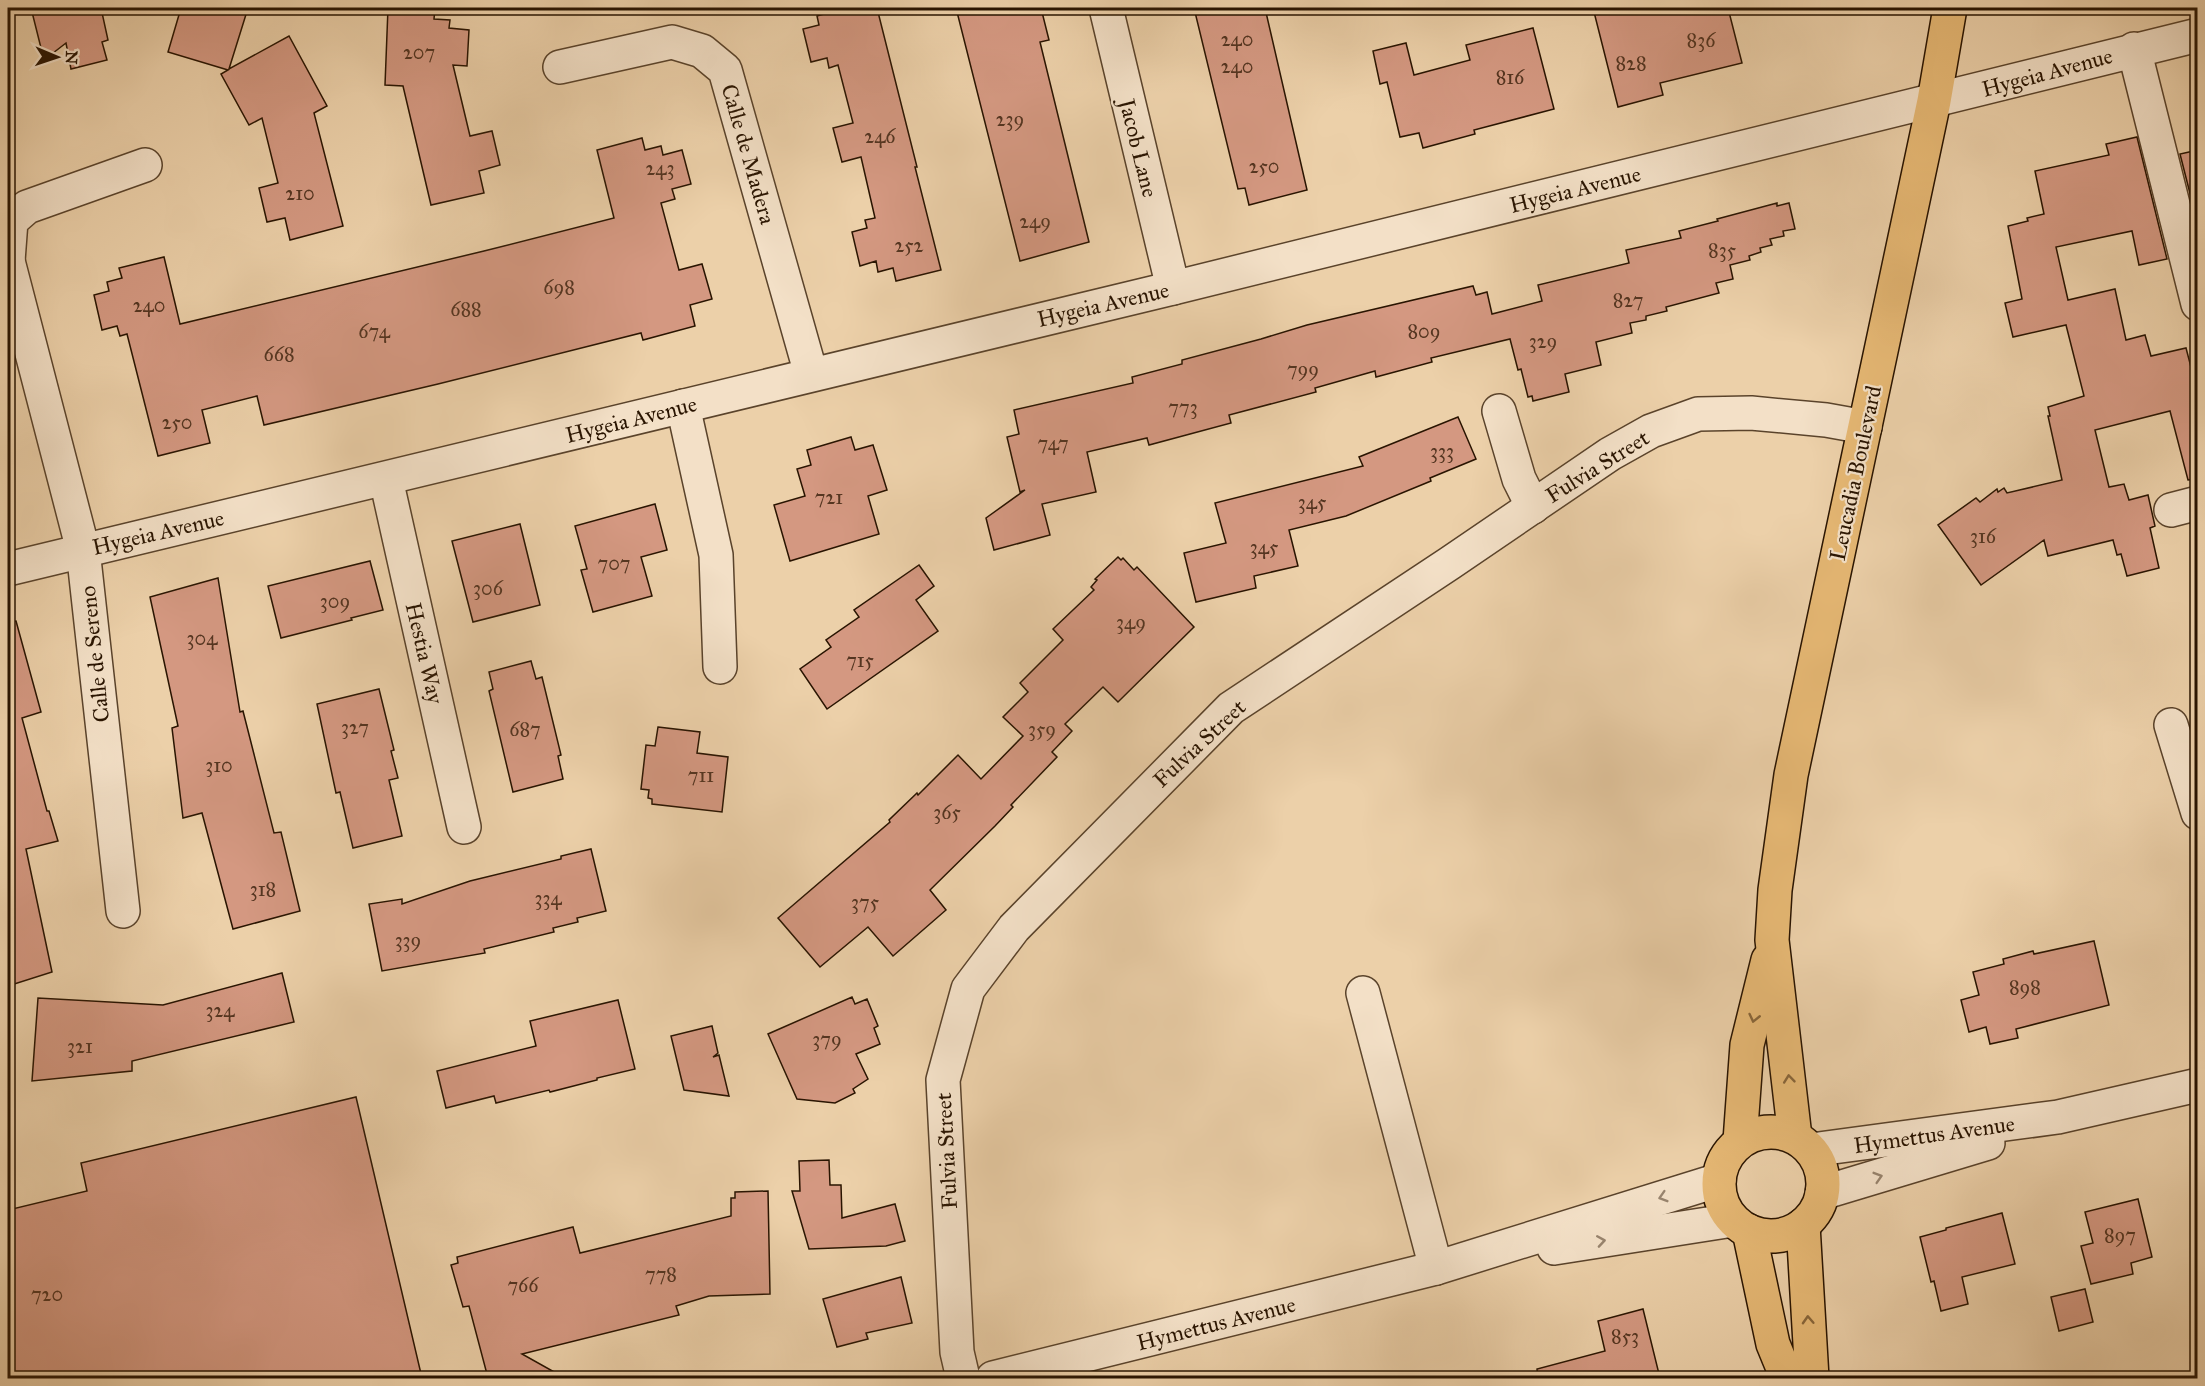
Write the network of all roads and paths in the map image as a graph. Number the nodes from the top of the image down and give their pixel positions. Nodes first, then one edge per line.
1 (1106, 8) edge
2 (1950, 8) edge
3 (2198, 35) edge
4 (2134, 49) junction
5 (560, 68) dead end
6 (1934, 101) junction
7 (145, 165) dead end
8 (8, 261) edge
9 (1173, 288) junction
10 (2198, 304) edge
11 (811, 374) junction
12 (683, 406) junction
13 (1499, 411) dead end
14 (1865, 427) junction
15 (386, 479) junction
16 (1533, 507) junction
17 (82, 550) junction
18 (8, 568) edge
19 (720, 667) dead end
20 (2171, 725) dead end
21 (2198, 813) edge
22 (464, 827) dead end
23 (123, 911) dead end
24 (1772, 940) junction
25 (1364, 993) dead end
26 (2198, 1084) edge
27 (2058, 1118) junction
28 (1740, 1141) junction
29 (1803, 1144) junction
30 (1719, 1180) junction
31 (1822, 1194) junction
32 (1803, 1225) junction
33 (1741, 1226) junction
34 (1438, 1267) junction
35 (963, 1378) edge
36 (993, 1378) edge
37 (1787, 1378) edge
38 (1812, 1378) edge

1 - 9 street, Jacob Lane
2 - 6 main road, Leucadia Boulevard
3 - 4 street, Hygeia Avenue
4 - 6 street, Hygeia Avenue
4 - 10 street
5 - 11 street, Calle de Madera
6 - 9 street, Hygeia Avenue
6 - 14 main road, Leucadia Boulevard
7 - 8 street, Calle de Sereno
8 - 17 street, Calle de Sereno
9 - 11 street, Hygeia Avenue
11 - 12 street, Hygeia Avenue
12 - 15 street, Hygeia Avenue
12 - 19 street
13 - 16 street
14 - 16 street, Fulvia Street
14 - 24 main road, Leucadia Boulevard
15 - 17 street, Hygeia Avenue
15 - 22 street, Hestia Way
16 - 35 street, Fulvia Street
17 - 18 street, Hygeia Avenue
17 - 23 street, Calle de Sereno
20 - 21 street
24 -> 28 main road, Leucadia Boulevard
29 -> 24 main road, Leucadia Boulevard
25 - 34 street
26 - 27 street, Hymettus Avenue
27 - 29 street, Hymettus Avenue
31 -> 27 street, Hymettus Avenue
28 - 29 main road
28 - 30 main road
29 - 31 main road
30 - 33 main road
30 -> 34 street, Hymettus Avenue
31 - 32 main road
32 - 33 main road
38 -> 32 main road
34 -> 33 street, Hymettus Avenue
33 - 37 main road
34 - 36 street, Hymettus Avenue

